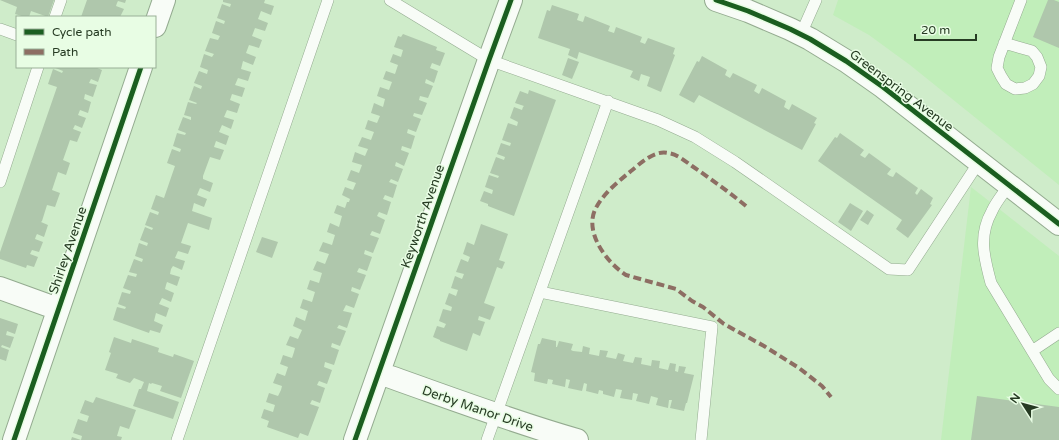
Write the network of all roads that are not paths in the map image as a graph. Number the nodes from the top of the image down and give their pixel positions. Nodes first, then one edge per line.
1 (60, 0) edge
2 (164, 0) edge
3 (328, 0) edge
4 (390, 0) edge
5 (511, 0) edge
6 (716, 0) edge
7 (816, 0) edge
8 (1021, 0) edge
9 (55, 16) edge
10 (156, 23) edge
11 (0, 29) edge
12 (801, 34) junction
13 (16, 35) edge
14 (1004, 43) junction
15 (489, 60) junction
16 (38, 68) edge
17 (141, 68) edge
18 (608, 101) junction
19 (979, 162) junction
20 (0, 182) edge
21 (1009, 185) junction
22 (1059, 224) edge
23 (0, 288) edge
24 (540, 292) junction
25 (58, 309) junction
26 (1059, 333) edge
27 (1032, 351) junction
28 (379, 373) junction
29 (1059, 389) edge
30 (495, 414) junction
31 (14, 440) edge
32 (177, 440) edge
33 (355, 440) edge
34 (487, 440) edge
35 (577, 440) edge
36 (702, 440) edge

1 - 9 lane
2 - 10 street
3 - 32 lane
4 - 15 lane
5 - 15 street, Keyworth Avenue
6 - 12 street, Greenspring Avenue
7 - 12 lane
8 - 14 lane
11 - 13 lane
12 - 19 street, Greenspring Avenue
14 - 14 lane
15 - 18 lane
15 - 28 street, Keyworth Avenue
16 - 20 lane
17 - 25 street, Shirley Avenue
18 - 19 lane
18 - 24 lane
19 - 21 street, Greenspring Avenue
21 - 22 street, Greenspring Avenue
21 - 27 lane
23 - 25 street
24 - 30 lane
24 - 36 lane
25 - 31 street, Shirley Avenue
26 - 27 lane
27 - 29 lane
28 - 30 street, Derby Manor Drive
28 - 33 street, Keyworth Avenue
30 - 34 lane
30 - 35 street, Derby Manor Drive

